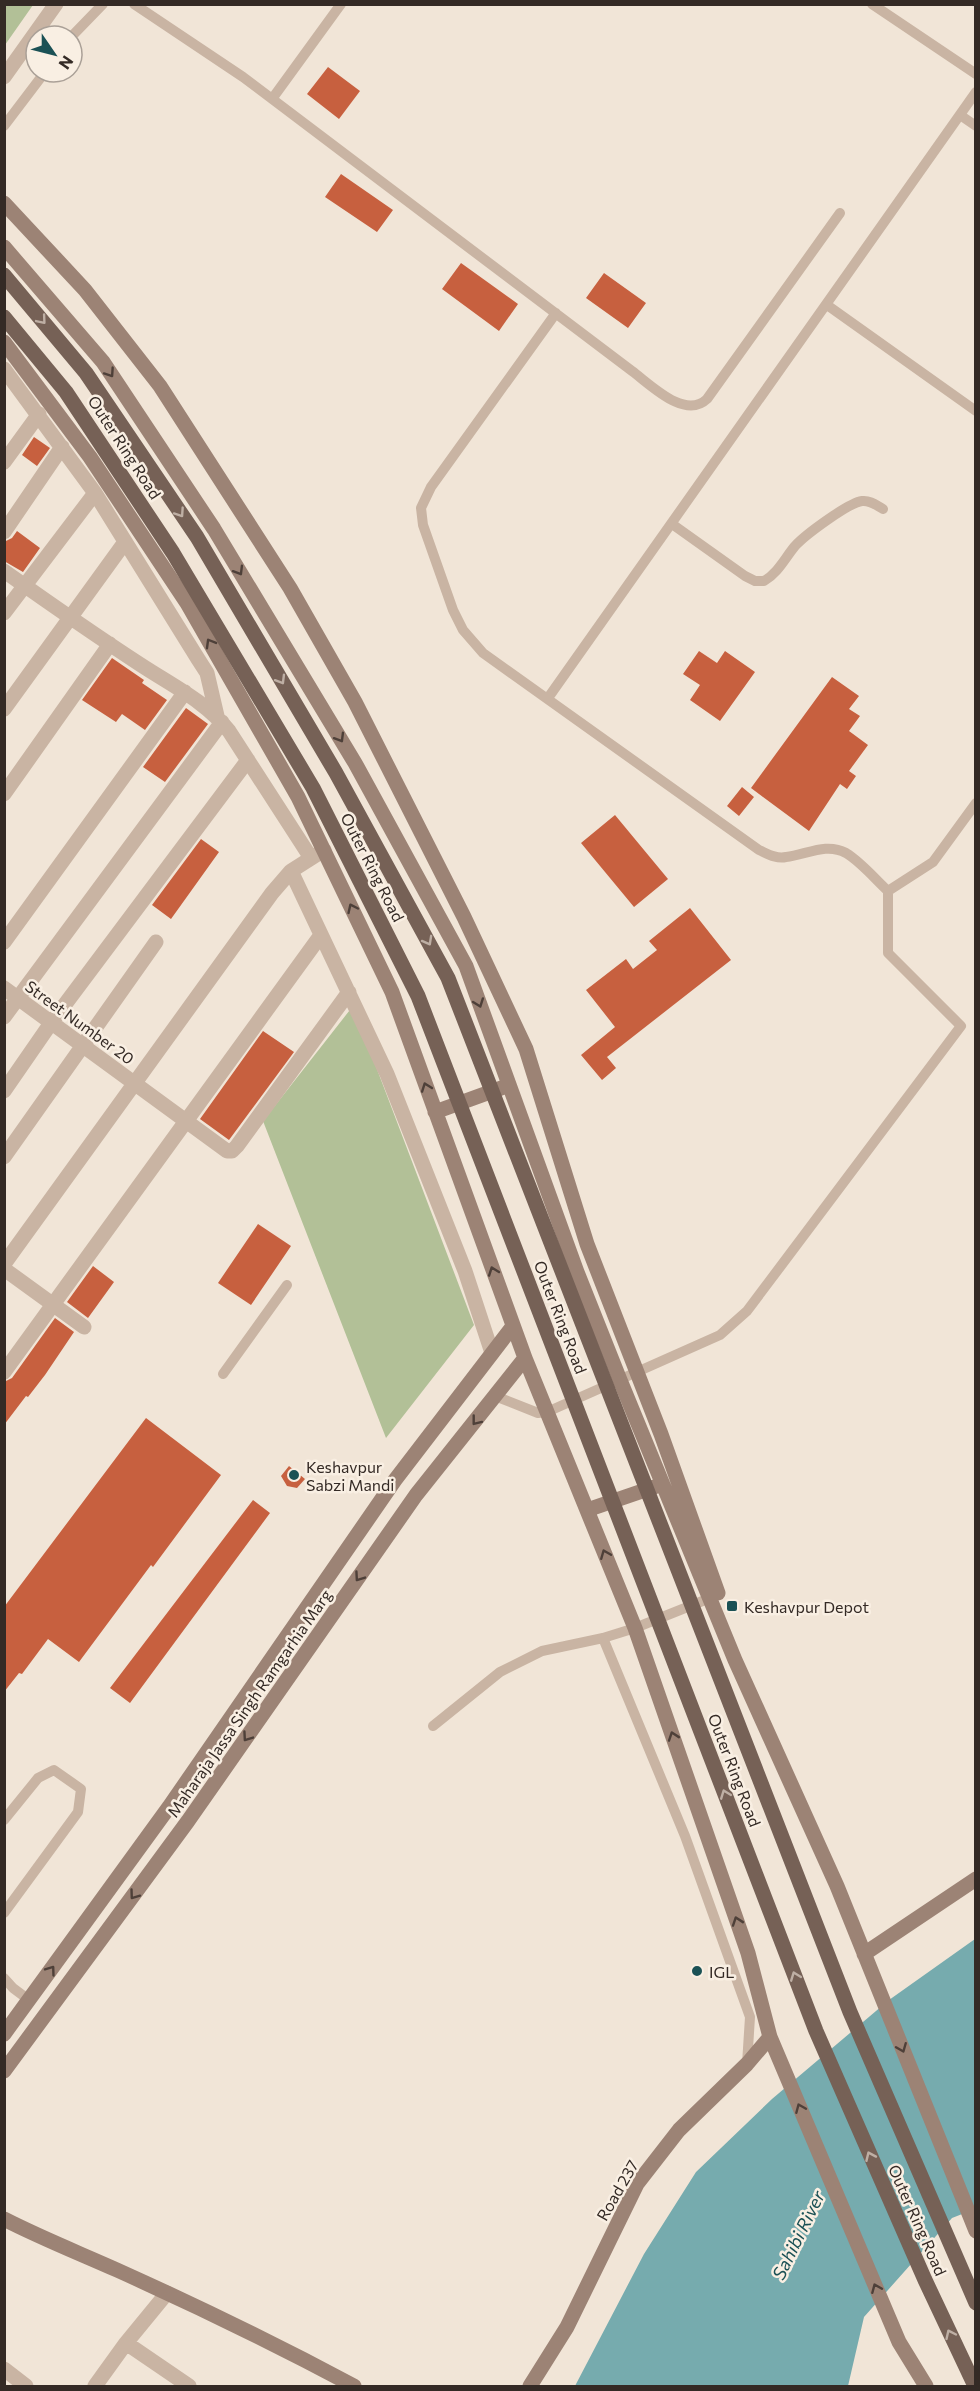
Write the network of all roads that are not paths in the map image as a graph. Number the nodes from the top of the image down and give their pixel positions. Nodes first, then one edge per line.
1 (56, 4) edge
2 (103, 4) edge
3 (134, 4) edge
4 (341, 4) edge
5 (873, 4) edge
6 (84, 24) edge
7 (975, 74) edge
8 (4, 77) edge
9 (36, 84) edge
10 (975, 92) edge
11 (272, 99) junction
12 (960, 115) junction
13 (4, 126) edge
14 (975, 126) edge
15 (4, 203) edge
16 (840, 213) dead end
17 (4, 248) edge
18 (4, 275) edge
19 (827, 305) junction
20 (556, 313) junction
21 (4, 316) edge
22 (4, 342) edge
23 (7, 378) edge
24 (975, 411) edge
25 (39, 414) junction
26 (62, 447) junction
27 (4, 462) edge
28 (95, 493) junction
29 (883, 509) dead end
30 (672, 524) junction
31 (4, 532) edge
32 (125, 542) junction
33 (4, 571) edge
34 (24, 585) junction
35 (4, 613) edge
36 (70, 617) junction
37 (110, 644) junction
38 (184, 692) junction
39 (548, 698) junction
40 (4, 708) edge
41 (220, 719) junction
42 (248, 760) junction
43 (4, 794) edge
44 (975, 803) edge
45 (324, 850) junction
46 (310, 858) junction
47 (291, 871) junction
48 (888, 891) junction
49 (321, 935) junction
50 (4, 942) edge
51 (156, 942) dead end
52 (4, 988) edge
53 (350, 992) junction
54 (19, 999) junction
55 (4, 1017) edge
56 (51, 1023) junction
57 (83, 1046) junction
58 (135, 1084) junction
59 (509, 1086) junction
60 (4, 1091) edge
61 (435, 1112) junction
62 (185, 1121) junction
63 (4, 1157) edge
64 (4, 1264) edge
65 (4, 1269) edge
66 (287, 1285) dead end
67 (53, 1304) junction
68 (513, 1326) junction
69 (84, 1327) dead end
70 (492, 1353) junction
71 (525, 1358) junction
72 (4, 1372) edge
73 (637, 1372) junction
74 (223, 1374) dead end
75 (620, 1380) junction
76 (495, 1396) junction
77 (546, 1412) junction
78 (395, 1480) junction
79 (663, 1484) junction
80 (416, 1496) junction
81 (587, 1510) junction
82 (710, 1598) junction
83 (635, 1628) junction
84 (603, 1638) junction
85 (735, 1660) junction
86 (433, 1726) dead end
87 (169, 1807) junction
88 (4, 1820) edge
89 (188, 1821) junction
90 (975, 1879) edge
91 (4, 1912) edge
92 (864, 1954) junction
93 (4, 1978) edge
94 (29, 2000) junction
95 (16, 2019) junction
96 (33, 2033) junction
97 (4, 2034) edge
98 (770, 2037) junction
99 (747, 2064) junction
100 (4, 2071) edge
101 (4, 2219) edge
102 (975, 2231) edge
103 (167, 2293) junction
104 (975, 2302) edge
105 (126, 2343) junction
106 (4, 2369) edge
107 (26, 2386) edge
108 (96, 2386) edge
109 (189, 2386) edge
110 (354, 2386) edge
111 (530, 2386) edge
112 (926, 2386) edge
113 (975, 2386) edge

1 - 8 street
2 - 6 lane
3 - 11 lane
4 - 11 lane
5 - 7 lane
9 - 13 lane
10 - 12 lane
11 - 20 lane
12 - 14 lane
12 - 19 lane
15 - 73 street
16 - 20 lane
17 -> 59 street, Outer Ring Road
18 -> 104 main road, Outer Ring Road, bridge
19 - 24 lane
19 - 30 lane
20 - 39 lane
113 -> 21 main road, Outer Ring Road, bridge
45 -> 22 street, Outer Ring Road
23 - 25 street
25 - 26 street
25 - 27 street
26 - 28 street
26 - 31 street
28 - 32 street
28 - 34 street
29 - 30 lane
30 - 39 lane
32 - 36 street
32 - 41 street
33 - 34 street
34 - 35 street
34 - 36 street
36 - 37 street
36 - 40 street
37 - 38 street
37 - 43 street
38 - 41 street
38 - 50 street
39 - 48 lane
41 - 42 street
41 - 54 street
42 - 46 street
42 - 56 street
44 - 48 lane
45 - 46 street
61 -> 45 street, Outer Ring Road
46 - 47 street
47 - 49 street
47 - 58 street
48 - 73 lane
49 - 53 street
49 - 62 street
51 - 57 street
52 - 54 street, Street Number 20
53 - 62 street, Street Number 20
53 - 70 street
54 - 55 street
54 - 56 street, Street Number 20
56 - 57 street, Street Number 20
56 - 60 street
57 - 58 street, Street Number 20
57 - 63 street
58 - 62 street, Street Number 20
58 - 64 street
59 - 61 street
59 - 75 street, Outer Ring Road
68 -> 61 street, Outer Ring Road
62 - 67 street
65 - 67 street
66 - 74 lane
67 - 69 street
67 - 72 street
68 - 70 street, Maharaja Jassa Singh Ramgarhia Marg
68 - 71 street, Outer Ring Road
70 - 78 street, Maharaja Jassa Singh Ramgarhia Marg
71 - 76 street, Maharaja Jassa Singh Ramgarhia Marg
71 - 77 street, Outer Ring Road
73 - 75 lane
73 - 85 street
75 - 77 lane
75 - 79 street, Outer Ring Road
76 - 77 lane
76 -> 80 street, Maharaja Jassa Singh Ramgarhia Marg
77 - 81 street, Outer Ring Road
78 - 80 street
78 - 87 street, Maharaja Jassa Singh Ramgarhia Marg
79 - 81 street
79 - 82 street, Outer Ring Road
80 -> 89 street, Maharaja Jassa Singh Ramgarhia Marg
83 -> 81 street, Outer Ring Road
82 - 83 lane
82 - 85 street, Outer Ring Road
83 - 84 lane
98 -> 83 street, Outer Ring Road
84 - 86 lane
84 - 99 lane
85 - 92 street, Outer Ring Road
87 - 89 street
94 -> 87 street, Maharaja Jassa Singh Ramgarhia Marg
88 - 91 lane
89 -> 96 street, Maharaja Jassa Singh Ramgarhia Marg
90 - 92 street
92 -> 102 street, Outer Ring Road
93 - 94 lane
94 - 95 street, Maharaja Jassa Singh Ramgarhia Marg
95 - 96 street
95 - 97 street, Maharaja Jassa Singh Ramgarhia Marg
96 - 100 street, Maharaja Jassa Singh Ramgarhia Marg
98 - 99 street, Road 237
112 -> 98 street, Outer Ring Road
99 - 111 street, Road 237
101 - 103 street
103 - 105 street
103 - 110 street
105 - 108 street
105 - 109 street
106 - 107 street

